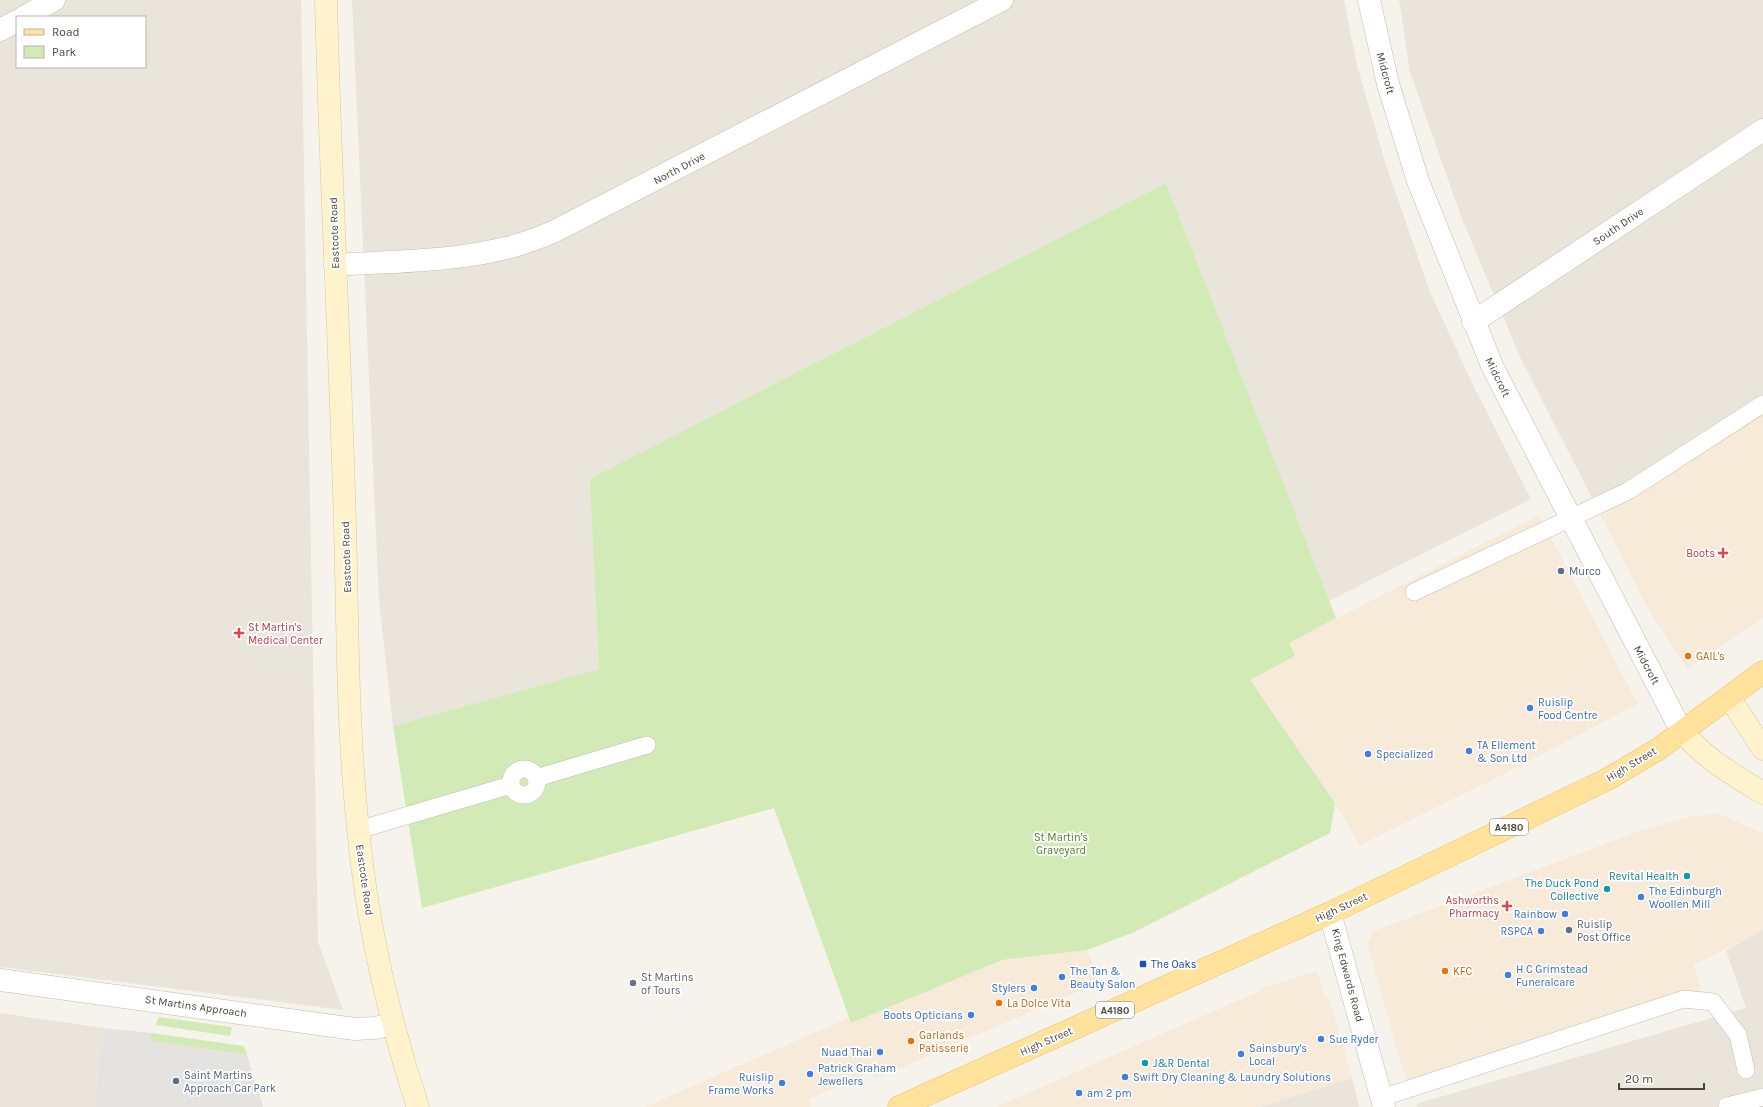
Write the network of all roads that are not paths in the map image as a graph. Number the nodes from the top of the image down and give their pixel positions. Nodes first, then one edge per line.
1 (54, 0) edge
2 (326, 0) edge
3 (1002, 0) edge
4 (1369, 0) edge
5 (26, 16) edge
6 (16, 22) edge
7 (0, 30) edge
8 (1763, 130) edge
9 (335, 265) junction
10 (1473, 322) junction
11 (1763, 404) edge
12 (1571, 519) junction
13 (1414, 592) dead end
14 (1763, 672) edge
15 (1729, 697) junction
16 (1682, 732) junction
17 (647, 745) dead end
18 (1763, 749) edge
19 (1763, 793) edge
20 (358, 830) junction
21 (1330, 913) junction
22 (0, 980) edge
23 (393, 1024) junction
24 (1746, 1070) dead end
25 (1763, 1097) edge
26 (1383, 1102) edge
27 (418, 1107) edge
28 (899, 1107) edge
29 (1727, 1107) edge

1 - 5 street
2 - 9 main road, Eastcote Road
3 - 9 street, North Drive
4 - 10 street, Midcroft
6 - 7 street
8 - 10 street, South Drive
9 - 20 main road, Eastcote Road
10 - 12 street, Midcroft
11 - 12 lane
12 - 13 lane
12 - 16 street, Midcroft
14 - 15 main road, High Street / A4180
15 - 16 main road, High Street / A4180
15 - 18 main road
16 - 19 main road
16 - 21 main road, High Street / A4180
17 - 20 lane
20 - 23 main road, Eastcote Road
21 - 26 street, King Edwards Road
21 - 28 main road, High Street / A4180
22 - 23 street, St Martins Approach
23 - 27 main road, Eastcote Road
24 - 26 lane
25 - 29 lane

